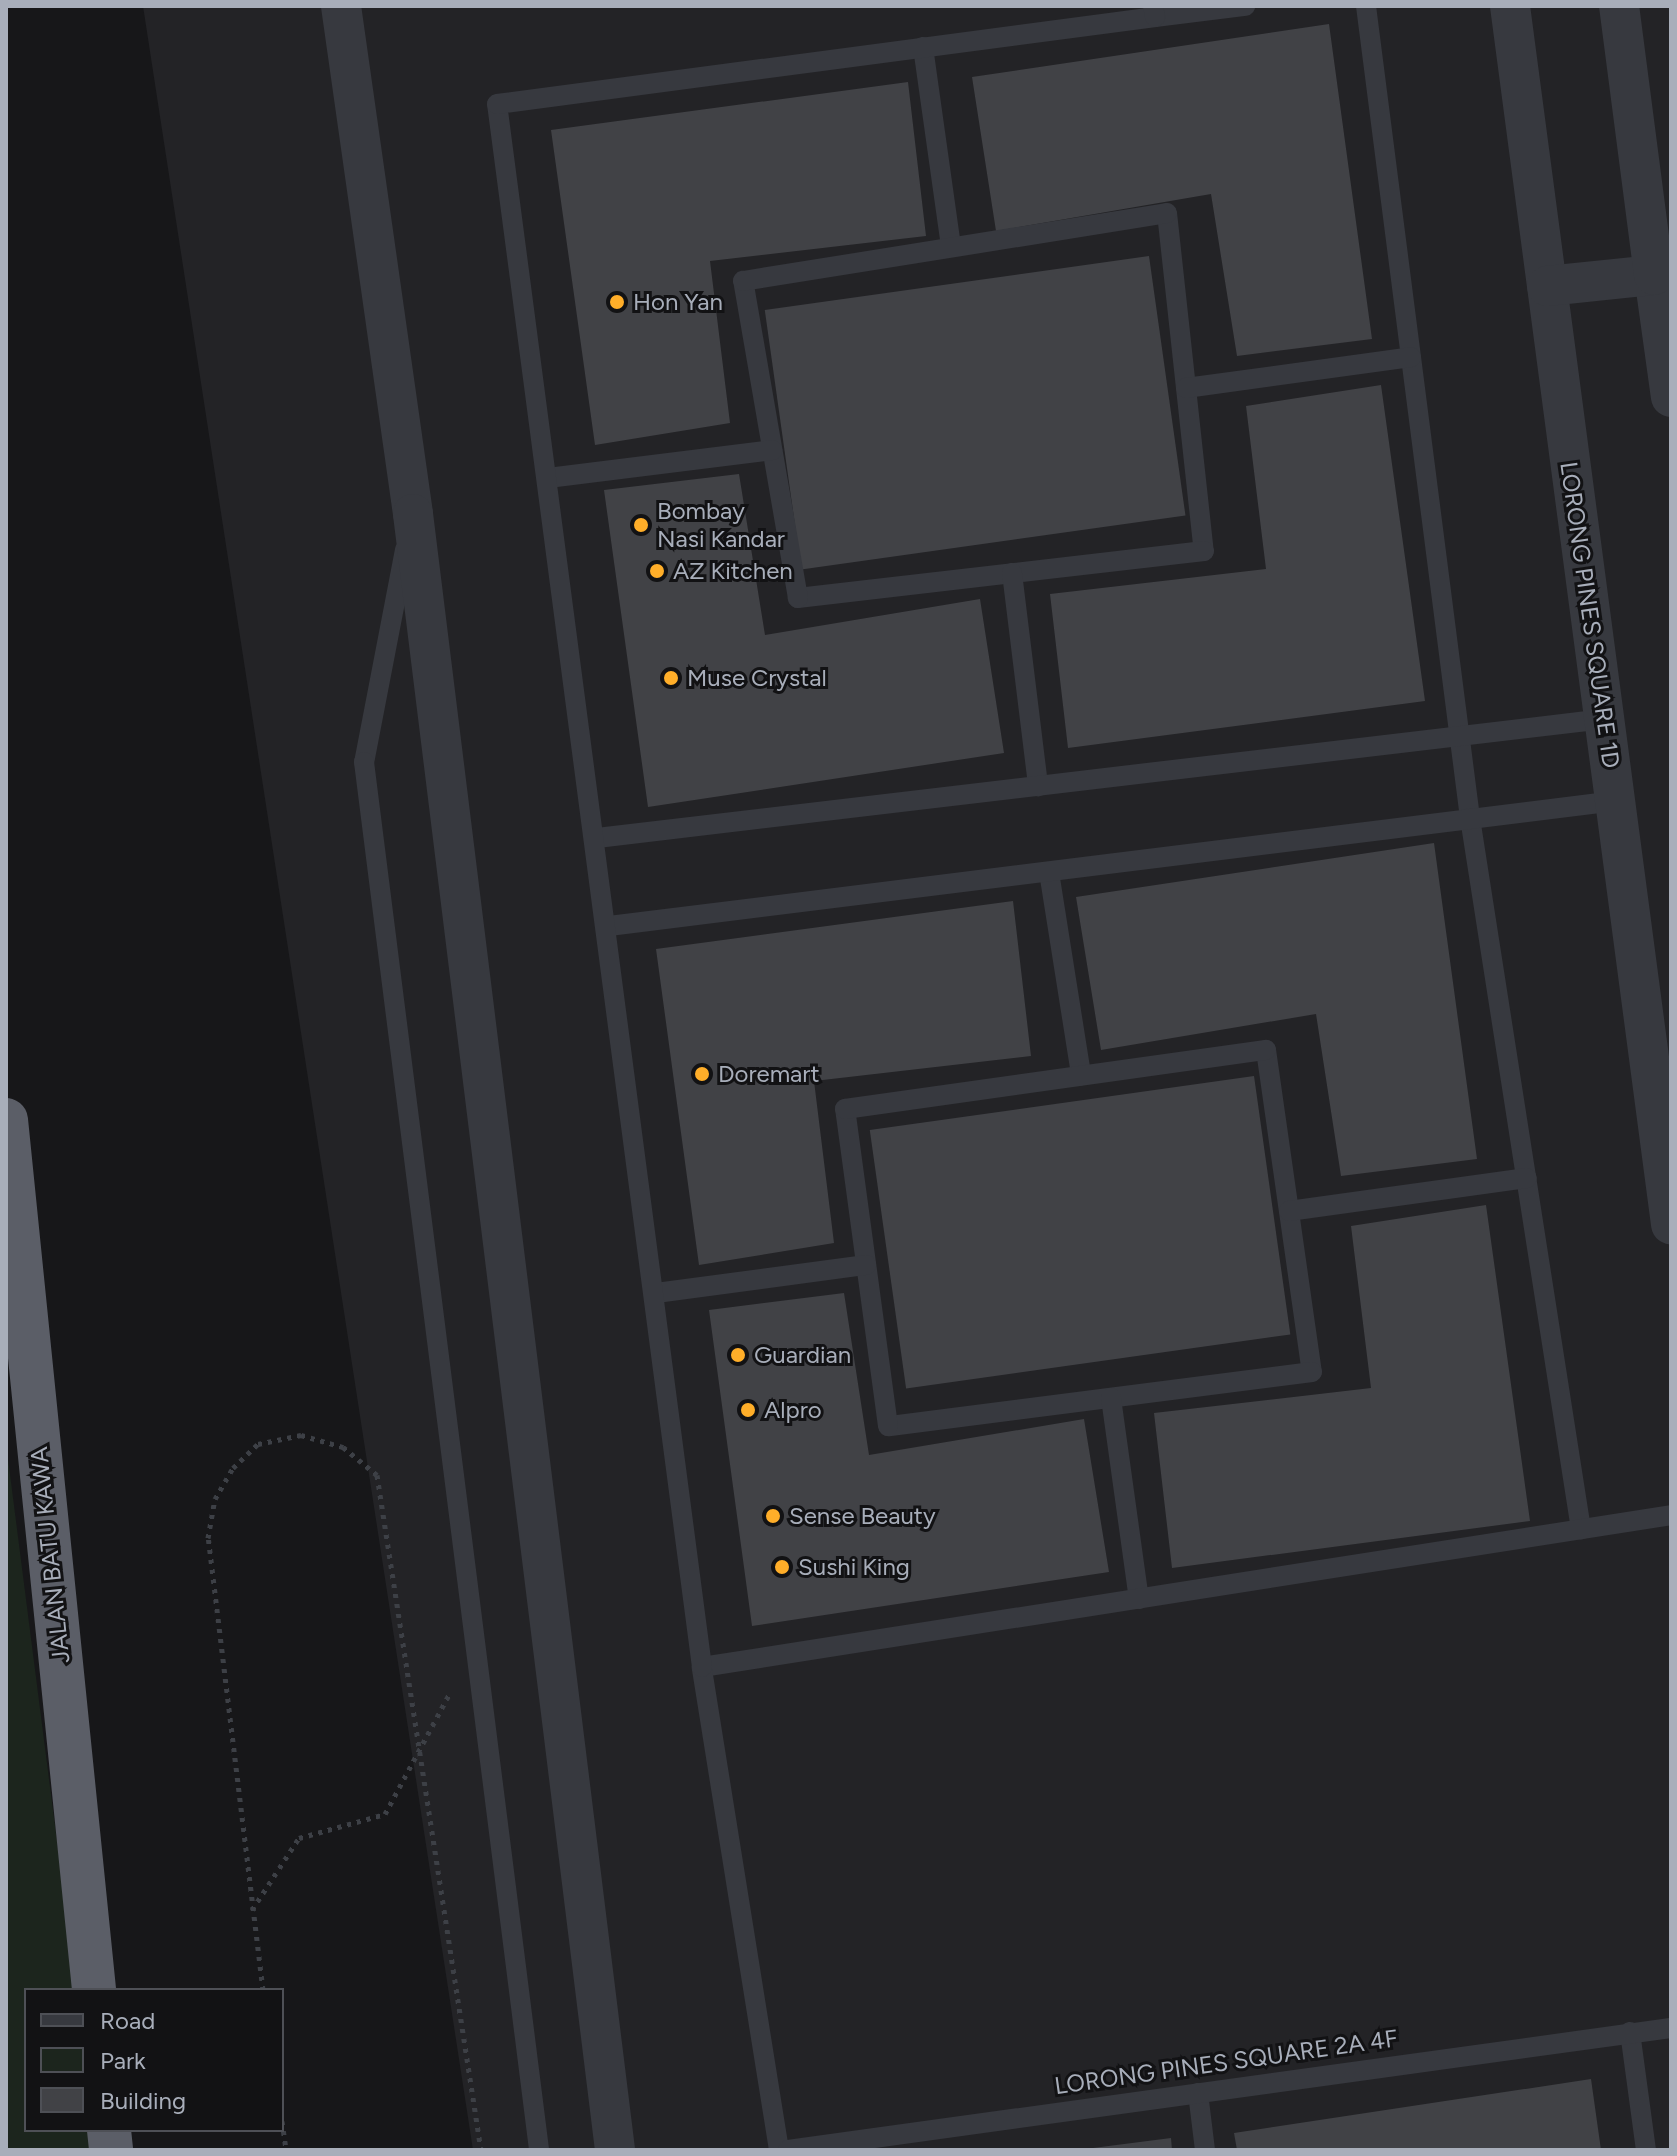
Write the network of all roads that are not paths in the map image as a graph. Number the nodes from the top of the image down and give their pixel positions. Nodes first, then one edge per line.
1 (341, 6) edge
2 (1245, 6) edge
3 (1366, 6) edge
4 (1510, 6) edge
5 (1619, 6) edge
6 (1154, 12) edge
7 (923, 47) junction
8 (951, 247) junction
9 (1654, 275) junction
10 (1547, 286) junction
11 (1411, 357) junction
12 (1186, 388) junction
13 (1671, 397) edge
14 (772, 450) junction
15 (548, 478) junction
16 (413, 514) junction
17 (1012, 573) junction
18 (1604, 719) junction
19 (1460, 736) junction
20 (1038, 786) junction
21 (1615, 801) junction
22 (1470, 818) junction
23 (597, 838) junction
24 (1049, 872) junction
25 (609, 926) junction
26 (1081, 1075) junction
27 (6, 1120) edge
28 (1527, 1178) junction
29 (1289, 1211) junction
30 (1671, 1224) edge
31 (866, 1265) junction
32 (656, 1293) junction
33 (1111, 1398) junction
34 (1671, 1515) edge
35 (1581, 1529) junction
36 (1139, 1599) junction
37 (702, 1667) junction
38 (94, 1988) edge
39 (1671, 2028) edge
40 (1630, 2032) junction
41 (1198, 2093) junction
42 (539, 2150) edge
43 (615, 2150) edge
44 (779, 2150) edge
45 (788, 2150) edge
46 (1205, 2150) edge
47 (1646, 2150) edge

1 - 16 street
2 - 6 lane
3 - 11 lane
4 - 10 street, LORONG PINES SQUARE 1D
5 - 9 street
6 - 7 lane
7 - 8 lane
7 - 15 lane
8 - 12 lane
8 - 14 lane
9 - 10 street
9 - 13 street
10 - 18 street, LORONG PINES SQUARE 1D
11 - 12 lane
11 - 19 lane
12 - 17 lane
14 - 15 lane
14 - 17 lane
15 - 23 lane
16 - 42 lane
16 - 43 street
17 - 20 lane
18 - 19 lane
18 - 21 street, LORONG PINES SQUARE 1D
19 - 20 lane
19 - 22 lane
20 - 23 lane
21 - 22 lane
21 - 30 street, LORONG PINES SQUARE 1D
22 - 24 lane
22 - 28 lane
23 - 25 lane
24 - 25 lane
24 - 26 lane
25 - 32 lane
26 - 29 lane
26 - 31 lane
27 - 38 highway, JALAN BATU KAWA
28 - 29 lane
28 - 35 lane
29 - 33 lane
31 - 32 lane
31 - 33 lane
32 - 37 lane
33 - 36 lane
34 - 35 lane
35 - 36 lane
36 - 37 lane
37 - 44 lane
39 - 40 lane, LORONG PINES SQUARE 2A 4F
40 - 41 lane, LORONG PINES SQUARE 2A 4F
40 - 47 lane
41 - 45 lane, LORONG PINES SQUARE 2A 4F
41 - 46 lane

